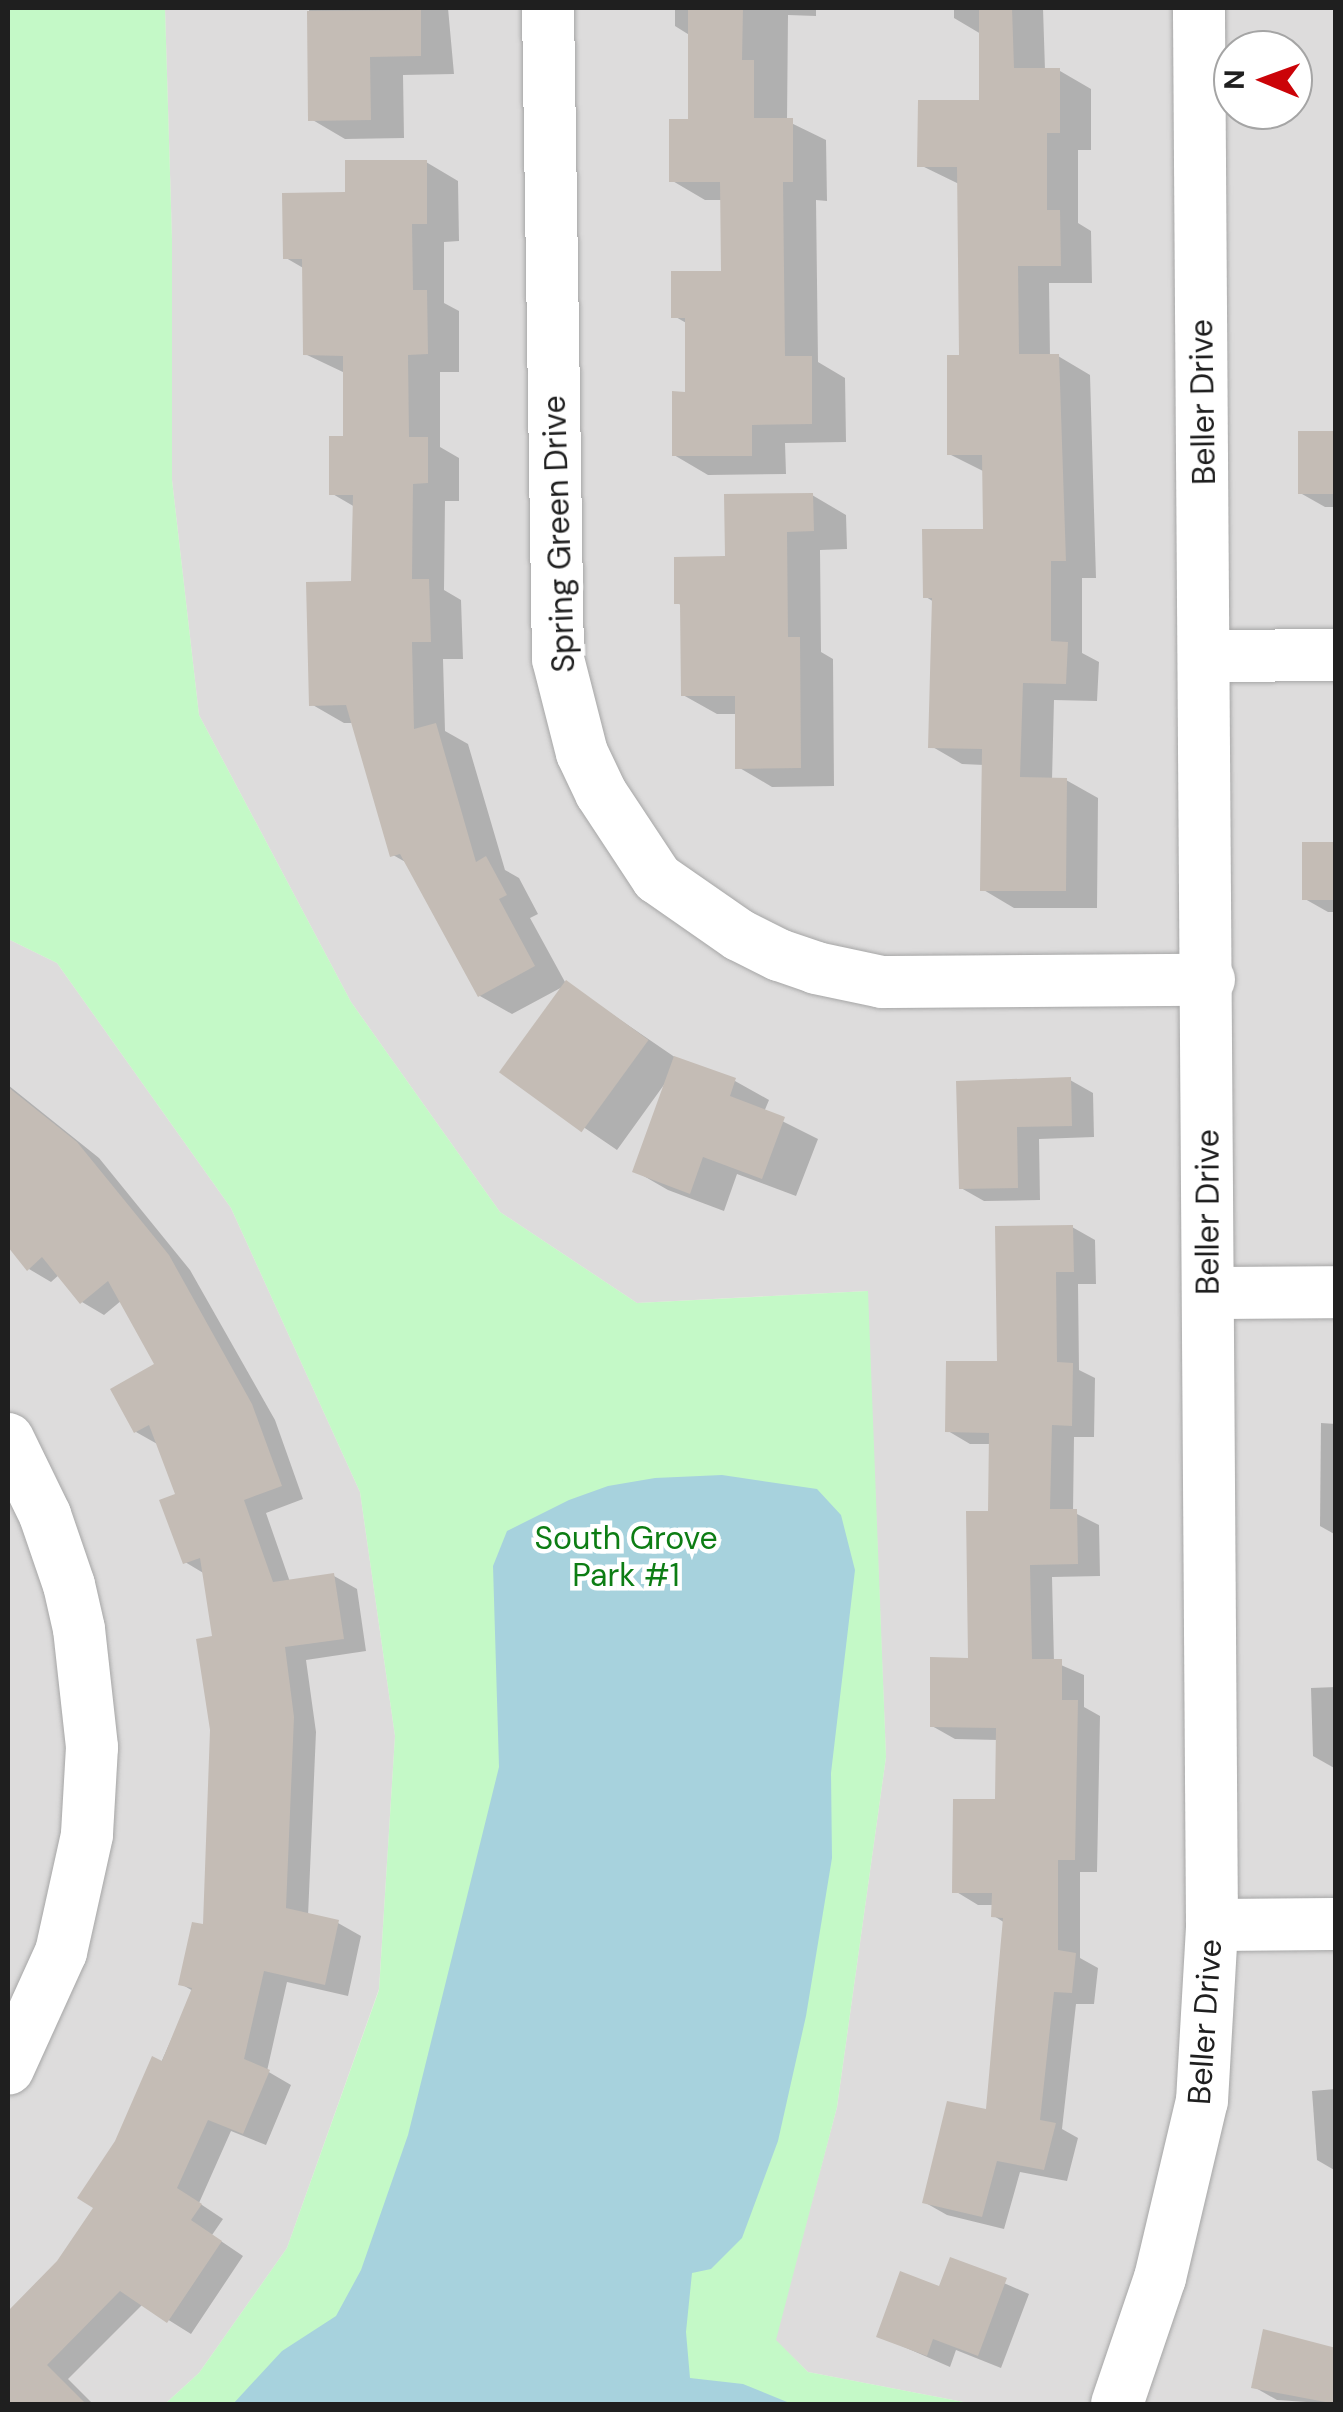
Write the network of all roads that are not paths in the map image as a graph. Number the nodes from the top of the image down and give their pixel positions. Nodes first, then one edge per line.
1 (548, 8) edge
2 (1199, 8) edge
3 (1336, 655) edge
4 (1206, 656) junction
5 (1208, 980) junction
6 (1336, 1292) edge
7 (1208, 1293) junction
8 (8, 1439) edge
9 (1336, 1924) edge
10 (1212, 1925) junction
11 (8, 2070) edge
12 (1116, 2404) edge

1 - 5 street, Spring Green Drive
2 - 4 street, Beller Drive
3 - 4 street
4 - 5 street, Beller Drive
5 - 7 street, Beller Drive
6 - 7 street
7 - 10 street, Beller Drive
8 - 11 street
9 - 10 street
10 - 12 street, Beller Drive

